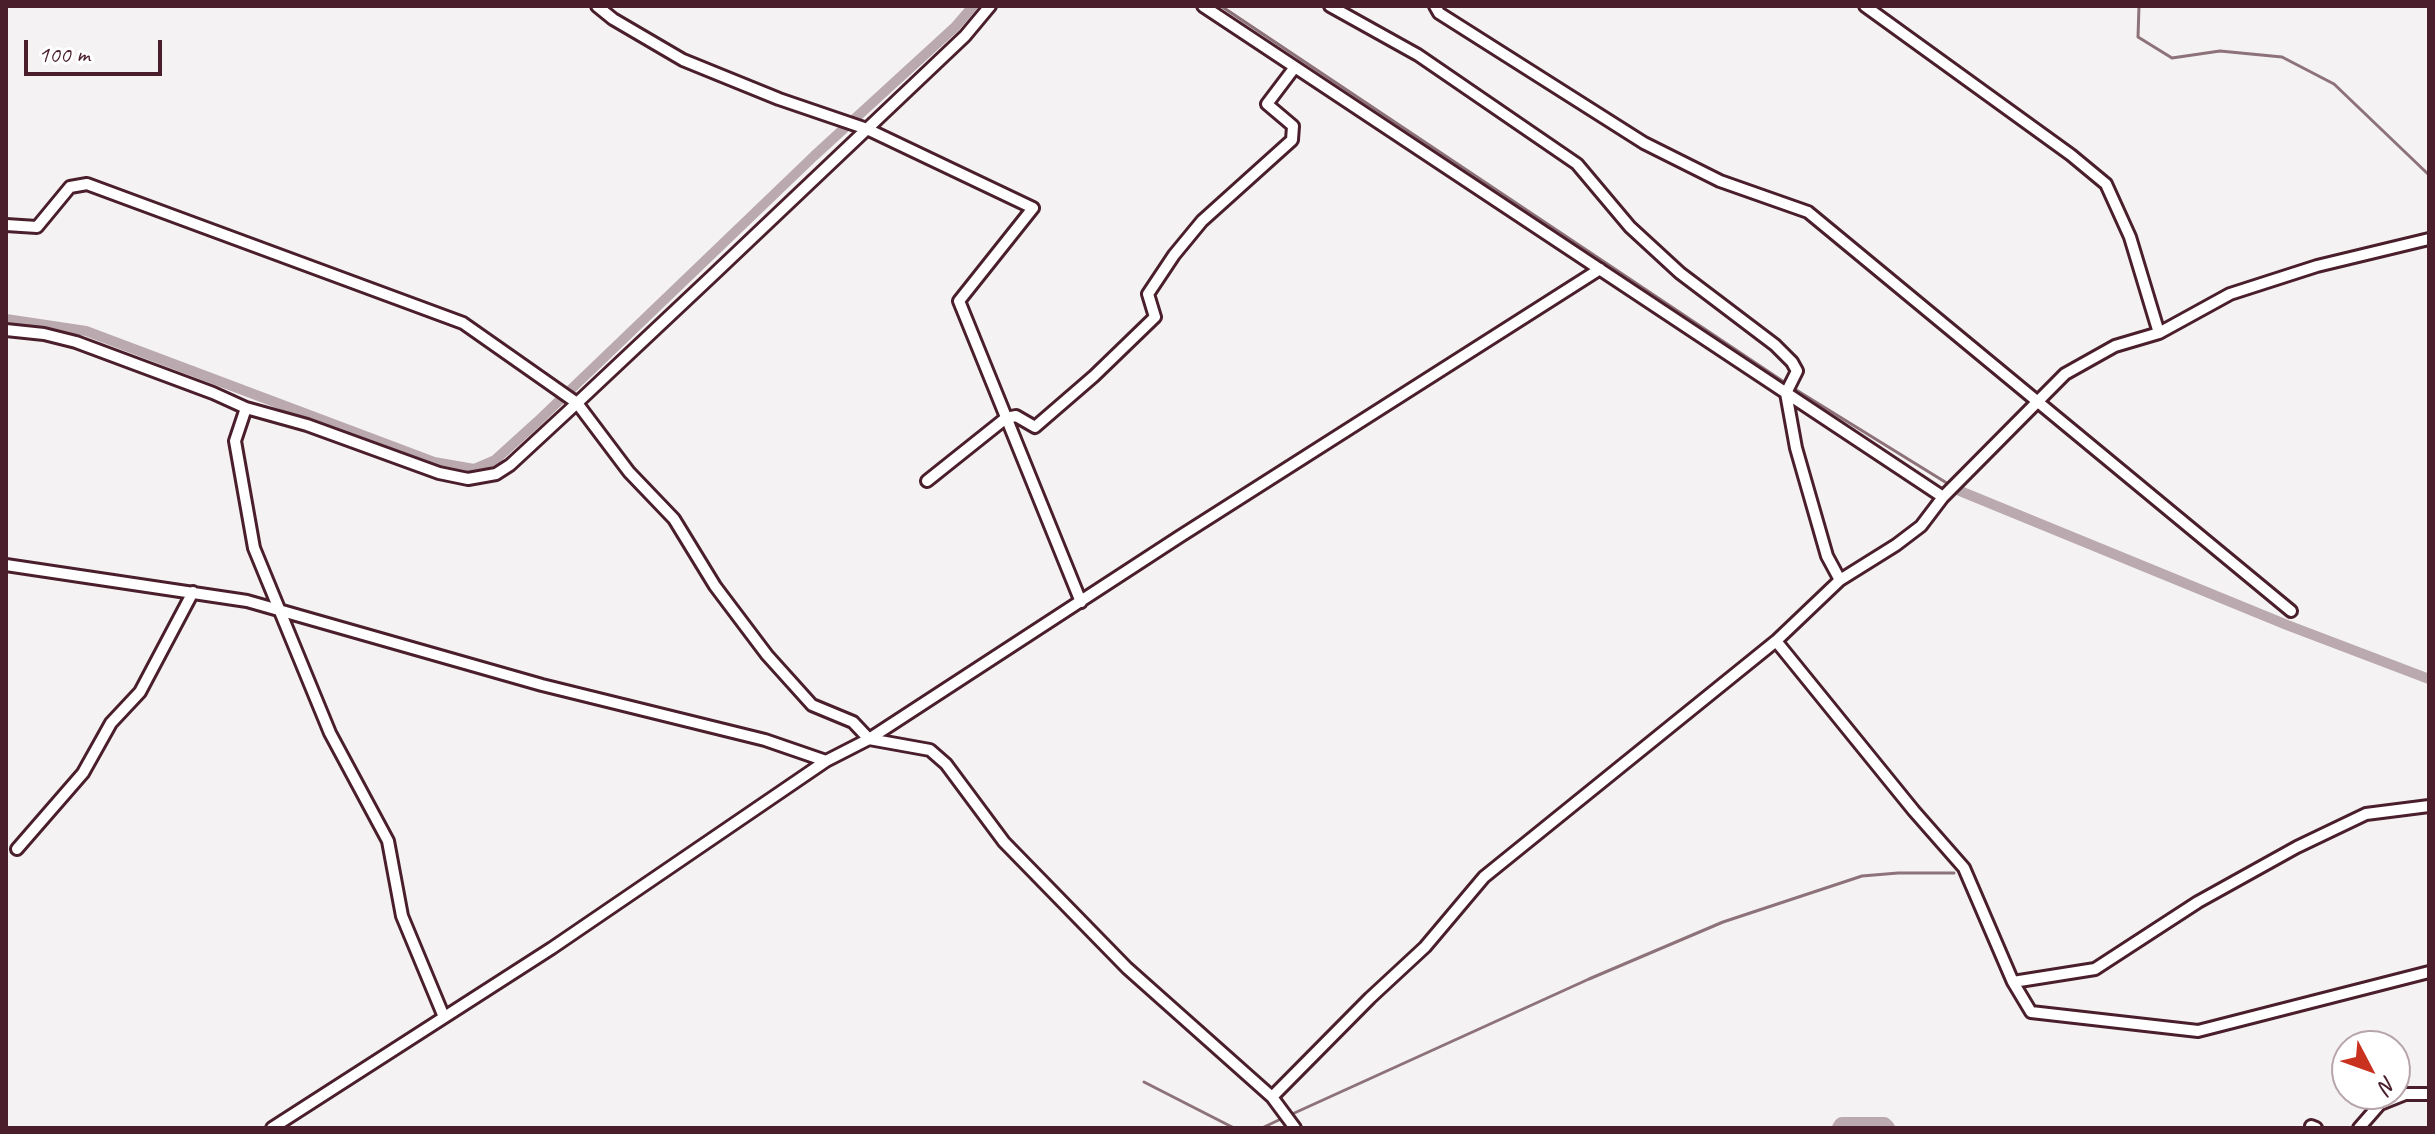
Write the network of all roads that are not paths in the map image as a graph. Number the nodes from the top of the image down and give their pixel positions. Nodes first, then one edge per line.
1 (597, 6) edge
2 (990, 6) edge
3 (1203, 6) edge
4 (1330, 6) edge
5 (1435, 6) edge
6 (1865, 6) edge
7 (1295, 67) junction
8 (866, 129) junction
9 (6, 225) edge
10 (2429, 239) edge
11 (1600, 269) junction
12 (6, 330) edge
13 (2159, 333) junction
14 (1789, 388) junction
15 (2037, 400) junction
16 (577, 403) junction
17 (246, 408) junction
18 (1006, 418) junction
19 (927, 481) dead end
20 (1949, 490) junction
21 (6, 565) edge
22 (1840, 580) junction
23 (193, 592) junction
24 (1081, 602) junction
25 (277, 609) junction
26 (2291, 611) dead end
27 (1776, 641) junction
28 (869, 739) junction
29 (826, 761) junction
30 (2429, 806) edge
31 (17, 849) dead end
32 (2429, 972) edge
33 (2013, 982) junction
34 (444, 1017) junction
35 (2429, 1094) edge
36 (1272, 1097) junction
37 (1292, 1125) edge
38 (272, 1128) edge
39 (2359, 1128) edge

1 - 8 street
2 - 8 street
3 - 7 street
4 - 14 street
5 - 15 street
6 - 13 street
7 - 11 street
7 - 18 street
8 - 16 street
8 - 18 street
9 - 16 street
10 - 13 street
11 - 14 street
11 - 24 street
12 - 17 street
13 - 15 street
14 - 20 street
14 - 22 street
15 - 20 street
15 - 26 street
16 - 17 street
16 - 28 street
17 - 25 street
18 - 19 street
18 - 24 street
20 - 22 street
21 - 23 street
22 - 27 street
23 - 25 street
23 - 31 street
24 - 28 street
25 - 29 street
25 - 34 street
27 - 33 street
27 - 36 street
28 - 29 street
28 - 36 street
29 - 34 street
30 - 33 street
32 - 33 street
34 - 38 street
35 - 39 street
36 - 37 street

